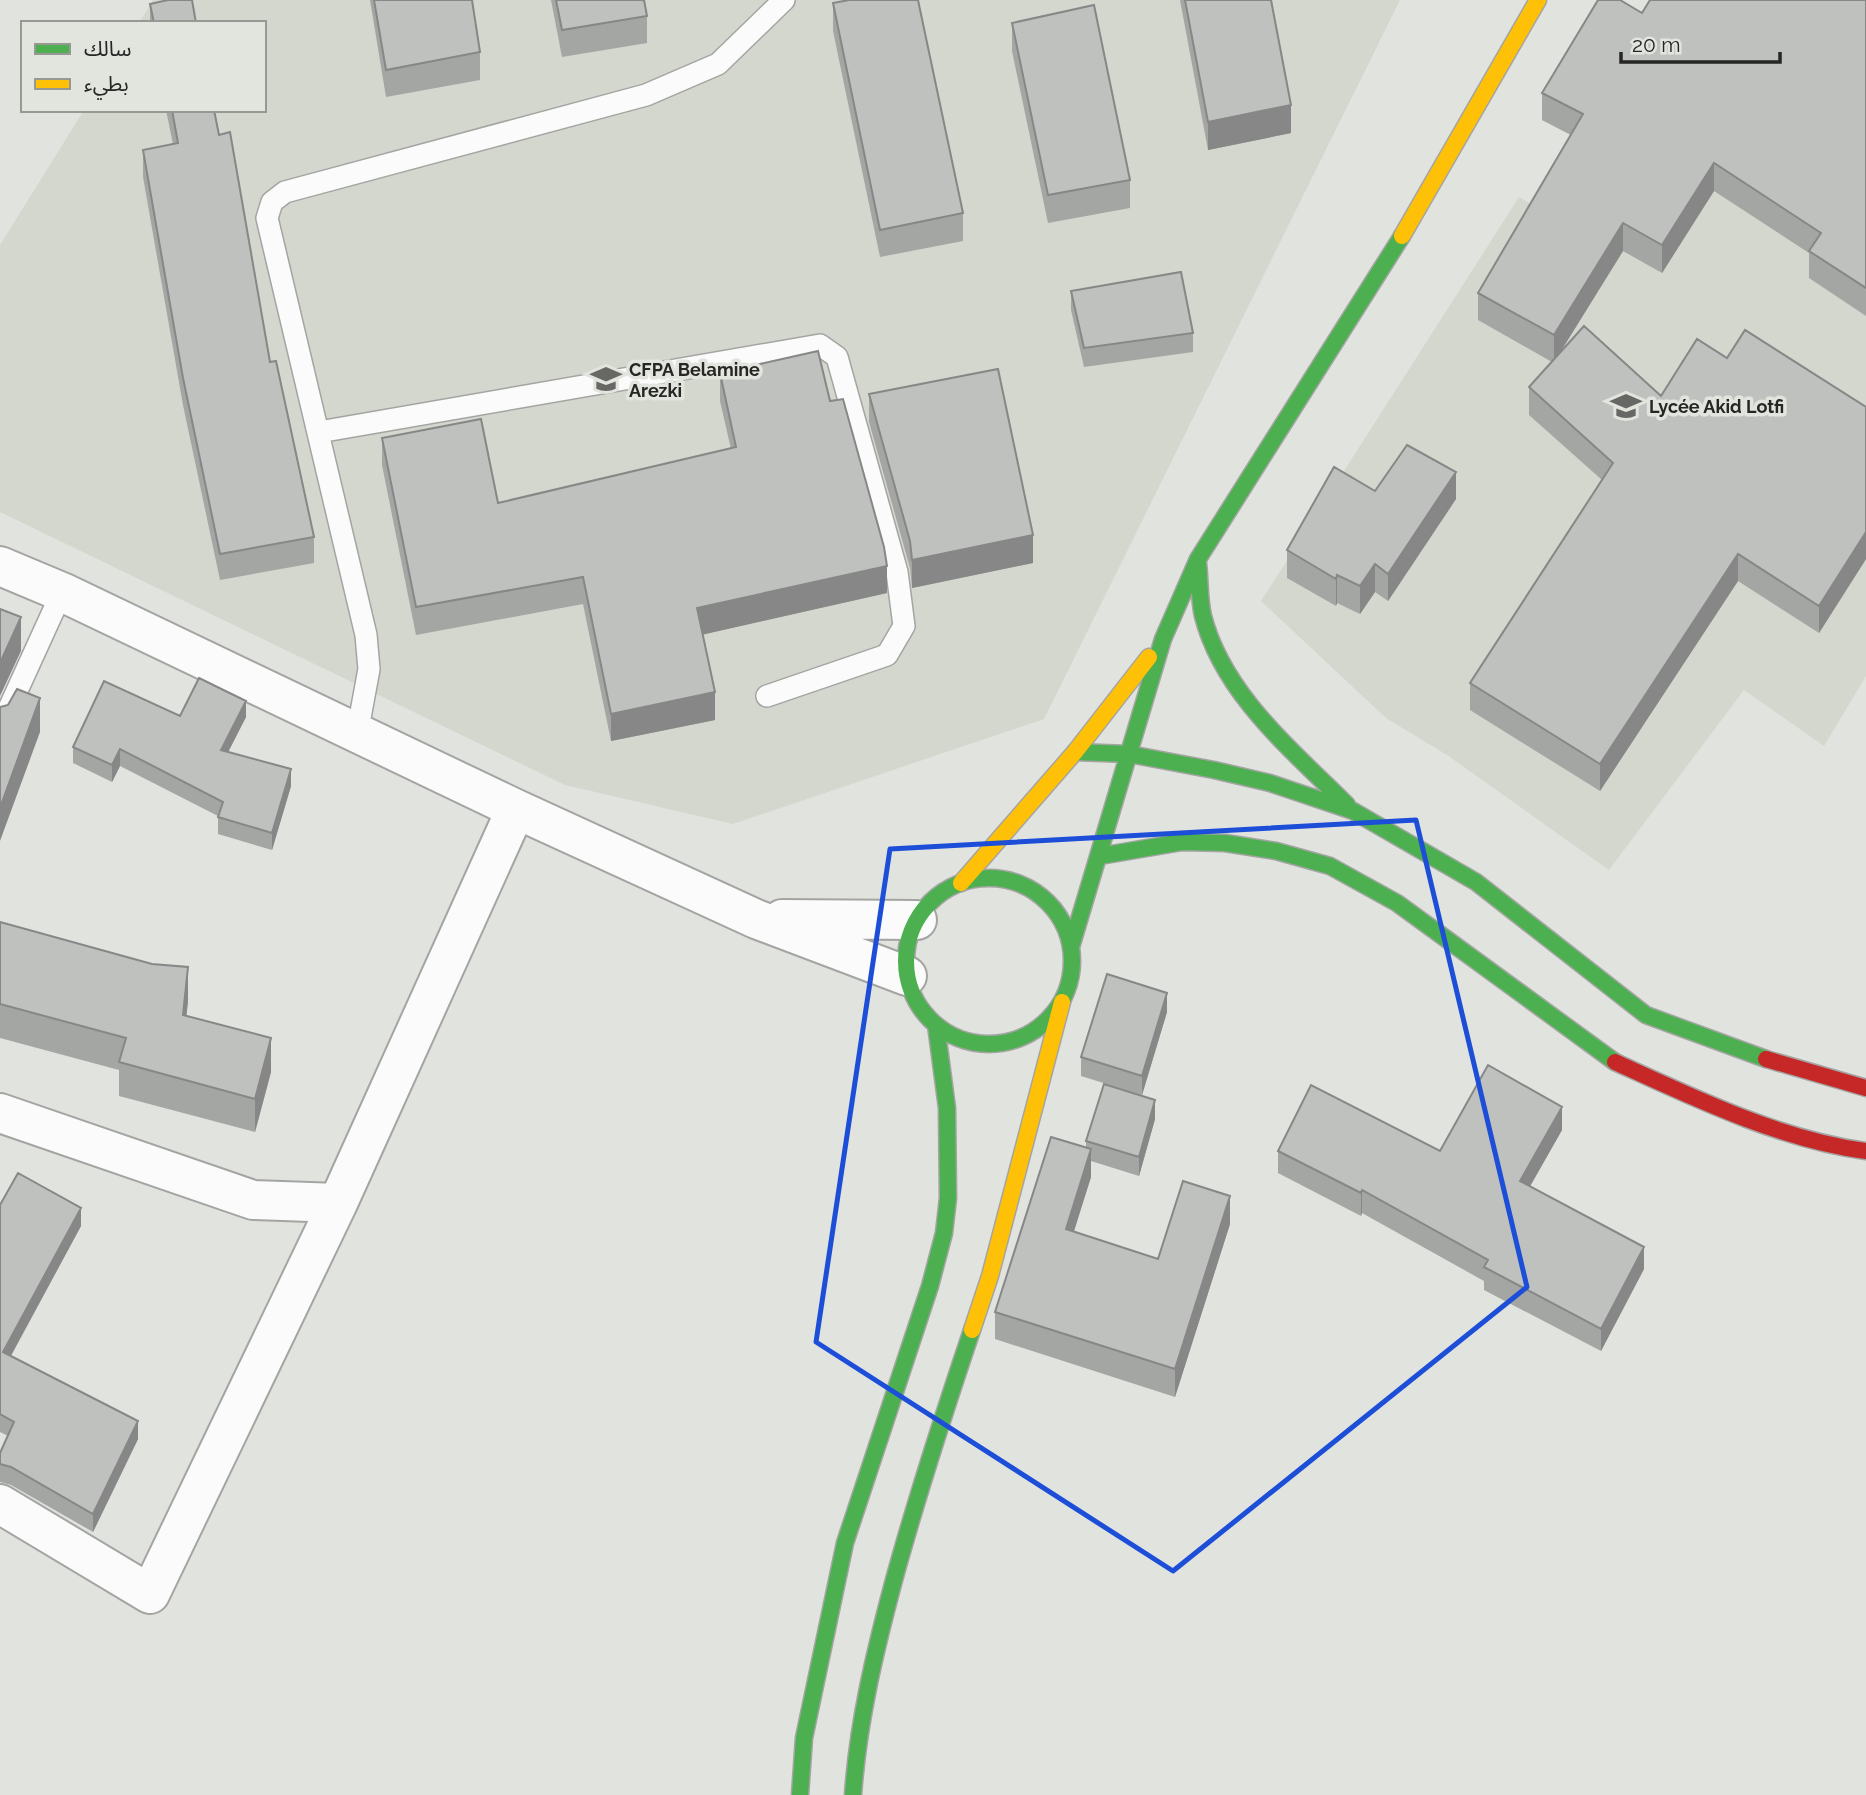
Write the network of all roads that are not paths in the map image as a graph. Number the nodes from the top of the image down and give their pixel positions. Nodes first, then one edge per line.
1 (784, 0) edge
2 (1538, 0) edge
3 (319, 432) junction
4 (1198, 559) junction
5 (0, 566) edge
6 (62, 592) junction
7 (1163, 639) junction
8 (767, 696) dead end
9 (0, 728) edge
10 (358, 734) junction
11 (1075, 752) junction
12 (1129, 754) junction
13 (516, 809) junction
14 (1353, 811) junction
15 (1100, 856) junction
16 (961, 883) junction
17 (756, 919) junction
18 (916, 920) junction
19 (1071, 947) junction
20 (907, 976) junction
21 (1062, 1002) junction
22 (936, 1026) junction
23 (1866, 1088) edge
24 (0, 1113) edge
25 (1866, 1151) edge
26 (338, 1203) junction
27 (0, 1504) edge
28 (800, 1795) edge
29 (853, 1795) edge

1 - 3 lane
2 - 4 main road
3 - 8 lane
3 - 10 lane
4 - 7 main road
4 - 14 main road
5 - 6 street
6 - 9 lane
6 - 10 street
7 - 11 main road
7 - 12 main road
10 - 13 street
11 - 12 main road
11 - 16 main road
12 - 14 main road
12 - 15 main road
13 - 17 street
13 - 26 street
14 - 23 main road
15 - 19 main road
15 - 25 main road
16 - 18 main road
16 - 19 main road
17 - 18 street
17 - 20 street
18 - 20 main road
19 - 21 main road
20 - 22 main road
21 - 22 main road
21 - 29 main road
22 - 28 main road
24 - 26 street
26 - 27 street

